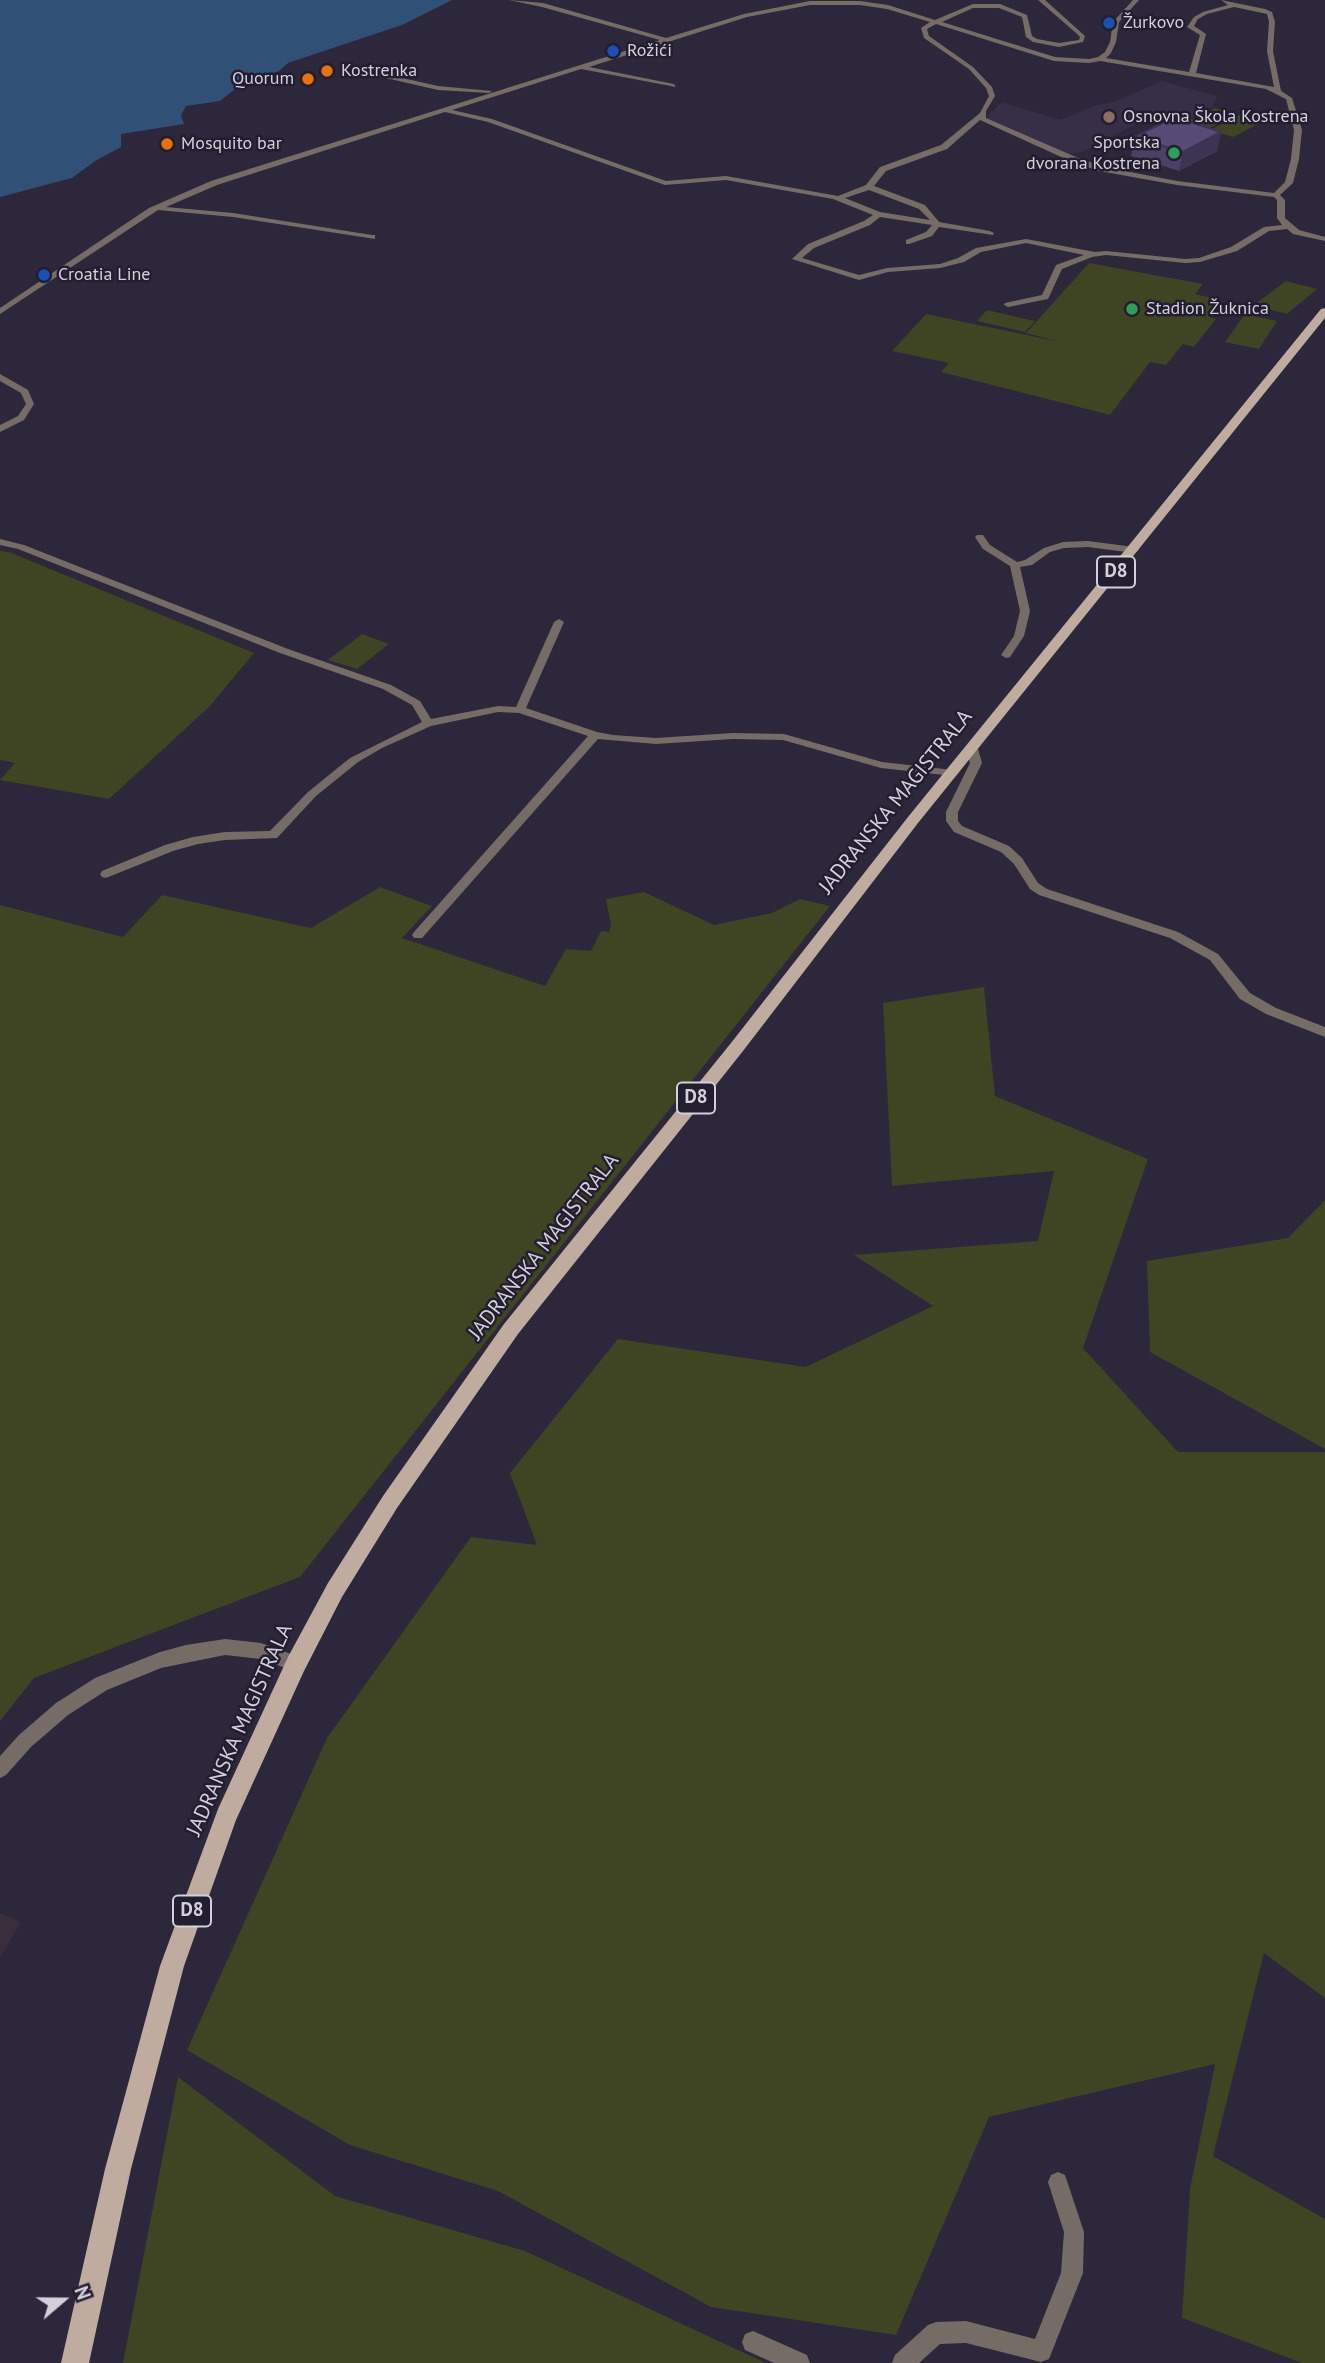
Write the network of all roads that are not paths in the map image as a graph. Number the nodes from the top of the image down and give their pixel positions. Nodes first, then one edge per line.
1 (512, 0) edge
2 (1041, 0) edge
3 (1136, 0) edge
4 (1224, 0) edge
5 (1234, 5) junction
6 (936, 20) junction
7 (956, 27) junction
8 (924, 32) junction
9 (666, 40) junction
10 (1100, 59) junction
11 (580, 67) junction
12 (1192, 75) junction
13 (342, 76) dead end
14 (353, 78) dead end
15 (394, 78) junction
16 (674, 86) dead end
17 (1278, 90) junction
18 (501, 92) junction
19 (441, 110) junction
20 (981, 116) junction
21 (869, 187) junction
22 (1276, 195) junction
23 (838, 198) junction
24 (157, 207) junction
25 (878, 214) junction
26 (937, 224) junction
27 (1288, 227) junction
28 (990, 233) dead end
29 (372, 237) dead end
30 (1325, 239) edge
31 (909, 242) dead end
32 (1097, 255) junction
33 (1008, 305) dead end
34 (1325, 311) edge
35 (0, 312) edge
36 (0, 377) edge
37 (0, 429) edge
38 (980, 537) dead end
39 (0, 542) edge
40 (1134, 550) junction
41 (1015, 565) junction
42 (559, 622) dead end
43 (1006, 655) dead end
44 (520, 710) junction
45 (428, 723) junction
46 (595, 734) junction
47 (972, 749) junction
48 (953, 774) junction
49 (106, 874) dead end
50 (418, 935) dead end
51 (1325, 1032) edge
52 (296, 1664) junction
53 (0, 1769) edge
54 (1058, 2182) dead end
55 (753, 2342) dead end
56 (75, 2363) edge
57 (799, 2363) edge
58 (903, 2363) edge

1 - 9 street
2 - 6 street
3 - 10 street
4 - 5 street
5 - 12 street
5 - 17 street
6 - 7 street
6 - 8 street
6 - 9 street
7 - 8 street
7 - 10 street
8 - 20 street
9 - 11 street
10 - 12 street
11 - 16 street
11 - 18 street
12 - 17 street
13 - 15 street
14 - 15 street
15 - 18 street
17 - 22 street
18 - 19 street
19 - 23 street
19 - 24 street
20 - 21 street
20 - 22 street
21 - 23 street
21 - 26 street
22 - 27 street
23 - 25 street
24 - 29 street
24 - 35 street
25 - 26 street
25 - 32 street
26 - 28 street
26 - 31 street
27 - 30 street
27 - 32 street
32 - 33 street
34 - 40 main road, JADRANSKA MAGISTRALA / D8
36 - 37 street
38 - 41 street
39 - 45 street
40 - 41 street
40 - 47 main road, JADRANSKA MAGISTRALA / D8
41 - 43 street
42 - 44 street
44 - 45 street
44 - 46 street
45 - 49 street
46 - 48 street
46 - 50 street
47 - 48 main road, JADRANSKA MAGISTRALA / D8
47 - 51 street
48 - 52 main road, JADRANSKA MAGISTRALA / D8
52 - 53 street
52 - 56 main road, JADRANSKA MAGISTRALA / D8
54 - 58 street
55 - 57 street

